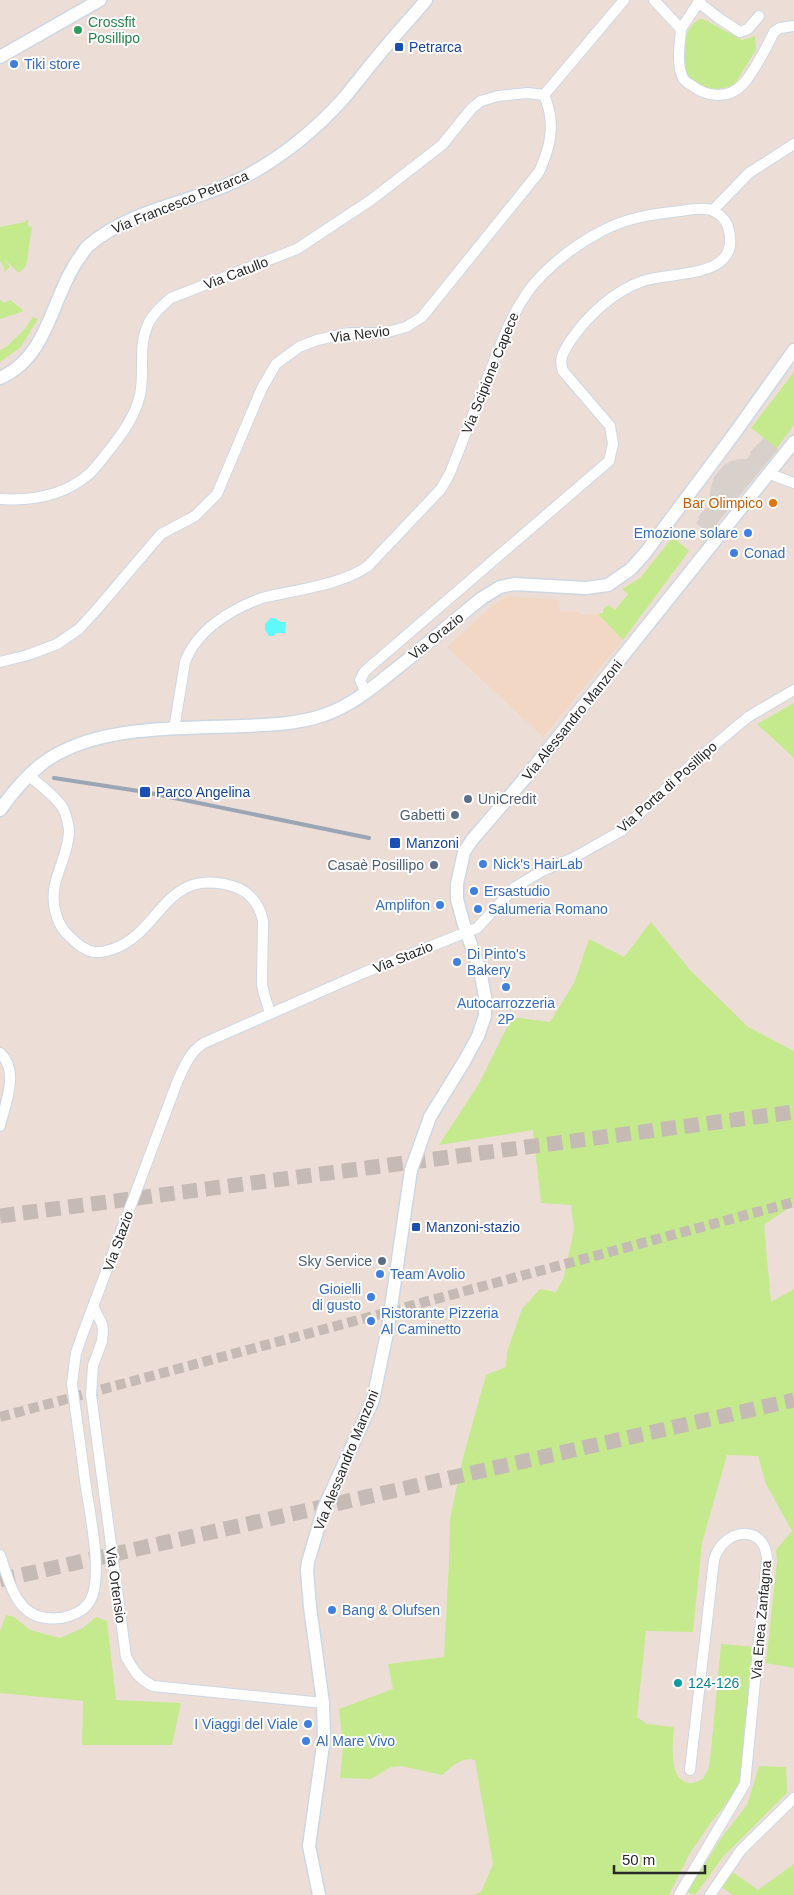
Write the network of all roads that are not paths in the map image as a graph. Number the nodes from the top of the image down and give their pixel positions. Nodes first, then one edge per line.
1 (100, 0) edge
2 (426, 0) edge
3 (624, 0) edge
4 (654, 0) edge
5 (699, 1) edge
6 (759, 16) dead end
7 (794, 26) edge
8 (680, 29) junction
9 (0, 57) edge
10 (544, 95) junction
11 (794, 144) edge
12 (713, 210) junction
13 (794, 350) edge
14 (0, 378) edge
15 (794, 442) edge
16 (770, 474) junction
17 (794, 483) edge
18 (0, 499) edge
19 (0, 662) edge
20 (794, 690) edge
21 (366, 693) junction
22 (174, 729) junction
23 (29, 776) junction
24 (0, 810) edge
25 (466, 932) junction
26 (270, 1014) junction
27 (0, 1053) edge
28 (0, 1126) edge
29 (94, 1308) junction
30 (0, 1555) edge
31 (323, 1703) junction
32 (690, 1770) dead end
33 (794, 1798) edge
34 (319, 1895) edge
35 (679, 1895) edge
36 (710, 1895) edge

1 - 9 street
2 - 14 street, Via Francesco Petrarca
3 - 10 street
4 - 8 street
5 - 6 street
5 - 8 street
7 - 8 street
10 - 18 street, Via Catullo
10 - 19 street, Via Nevio
11 - 12 street
12 - 21 street
12 - 22 street, Via Scipione Capece
13 - 21 street, Via Orazio
15 - 16 street, Via Alessandro Manzoni
16 - 17 street
16 - 25 street, Via Alessandro Manzoni
20 - 25 street, Via Porta di Posillipo
21 - 22 street, Via Orazio
22 - 23 street, Via Orazio
23 - 24 street, Via Orazio
23 - 26 street
25 - 26 street, Via Stazio
25 - 31 street, Via Alessandro Manzoni
26 - 29 street, Via Stazio
27 - 28 street
29 - 30 street, Via Stazio
29 - 31 street, Via Ortensio
31 - 34 street, Via Alessandro Manzoni
32 - 35 street, Via Enea Zanfagna
33 - 36 street

